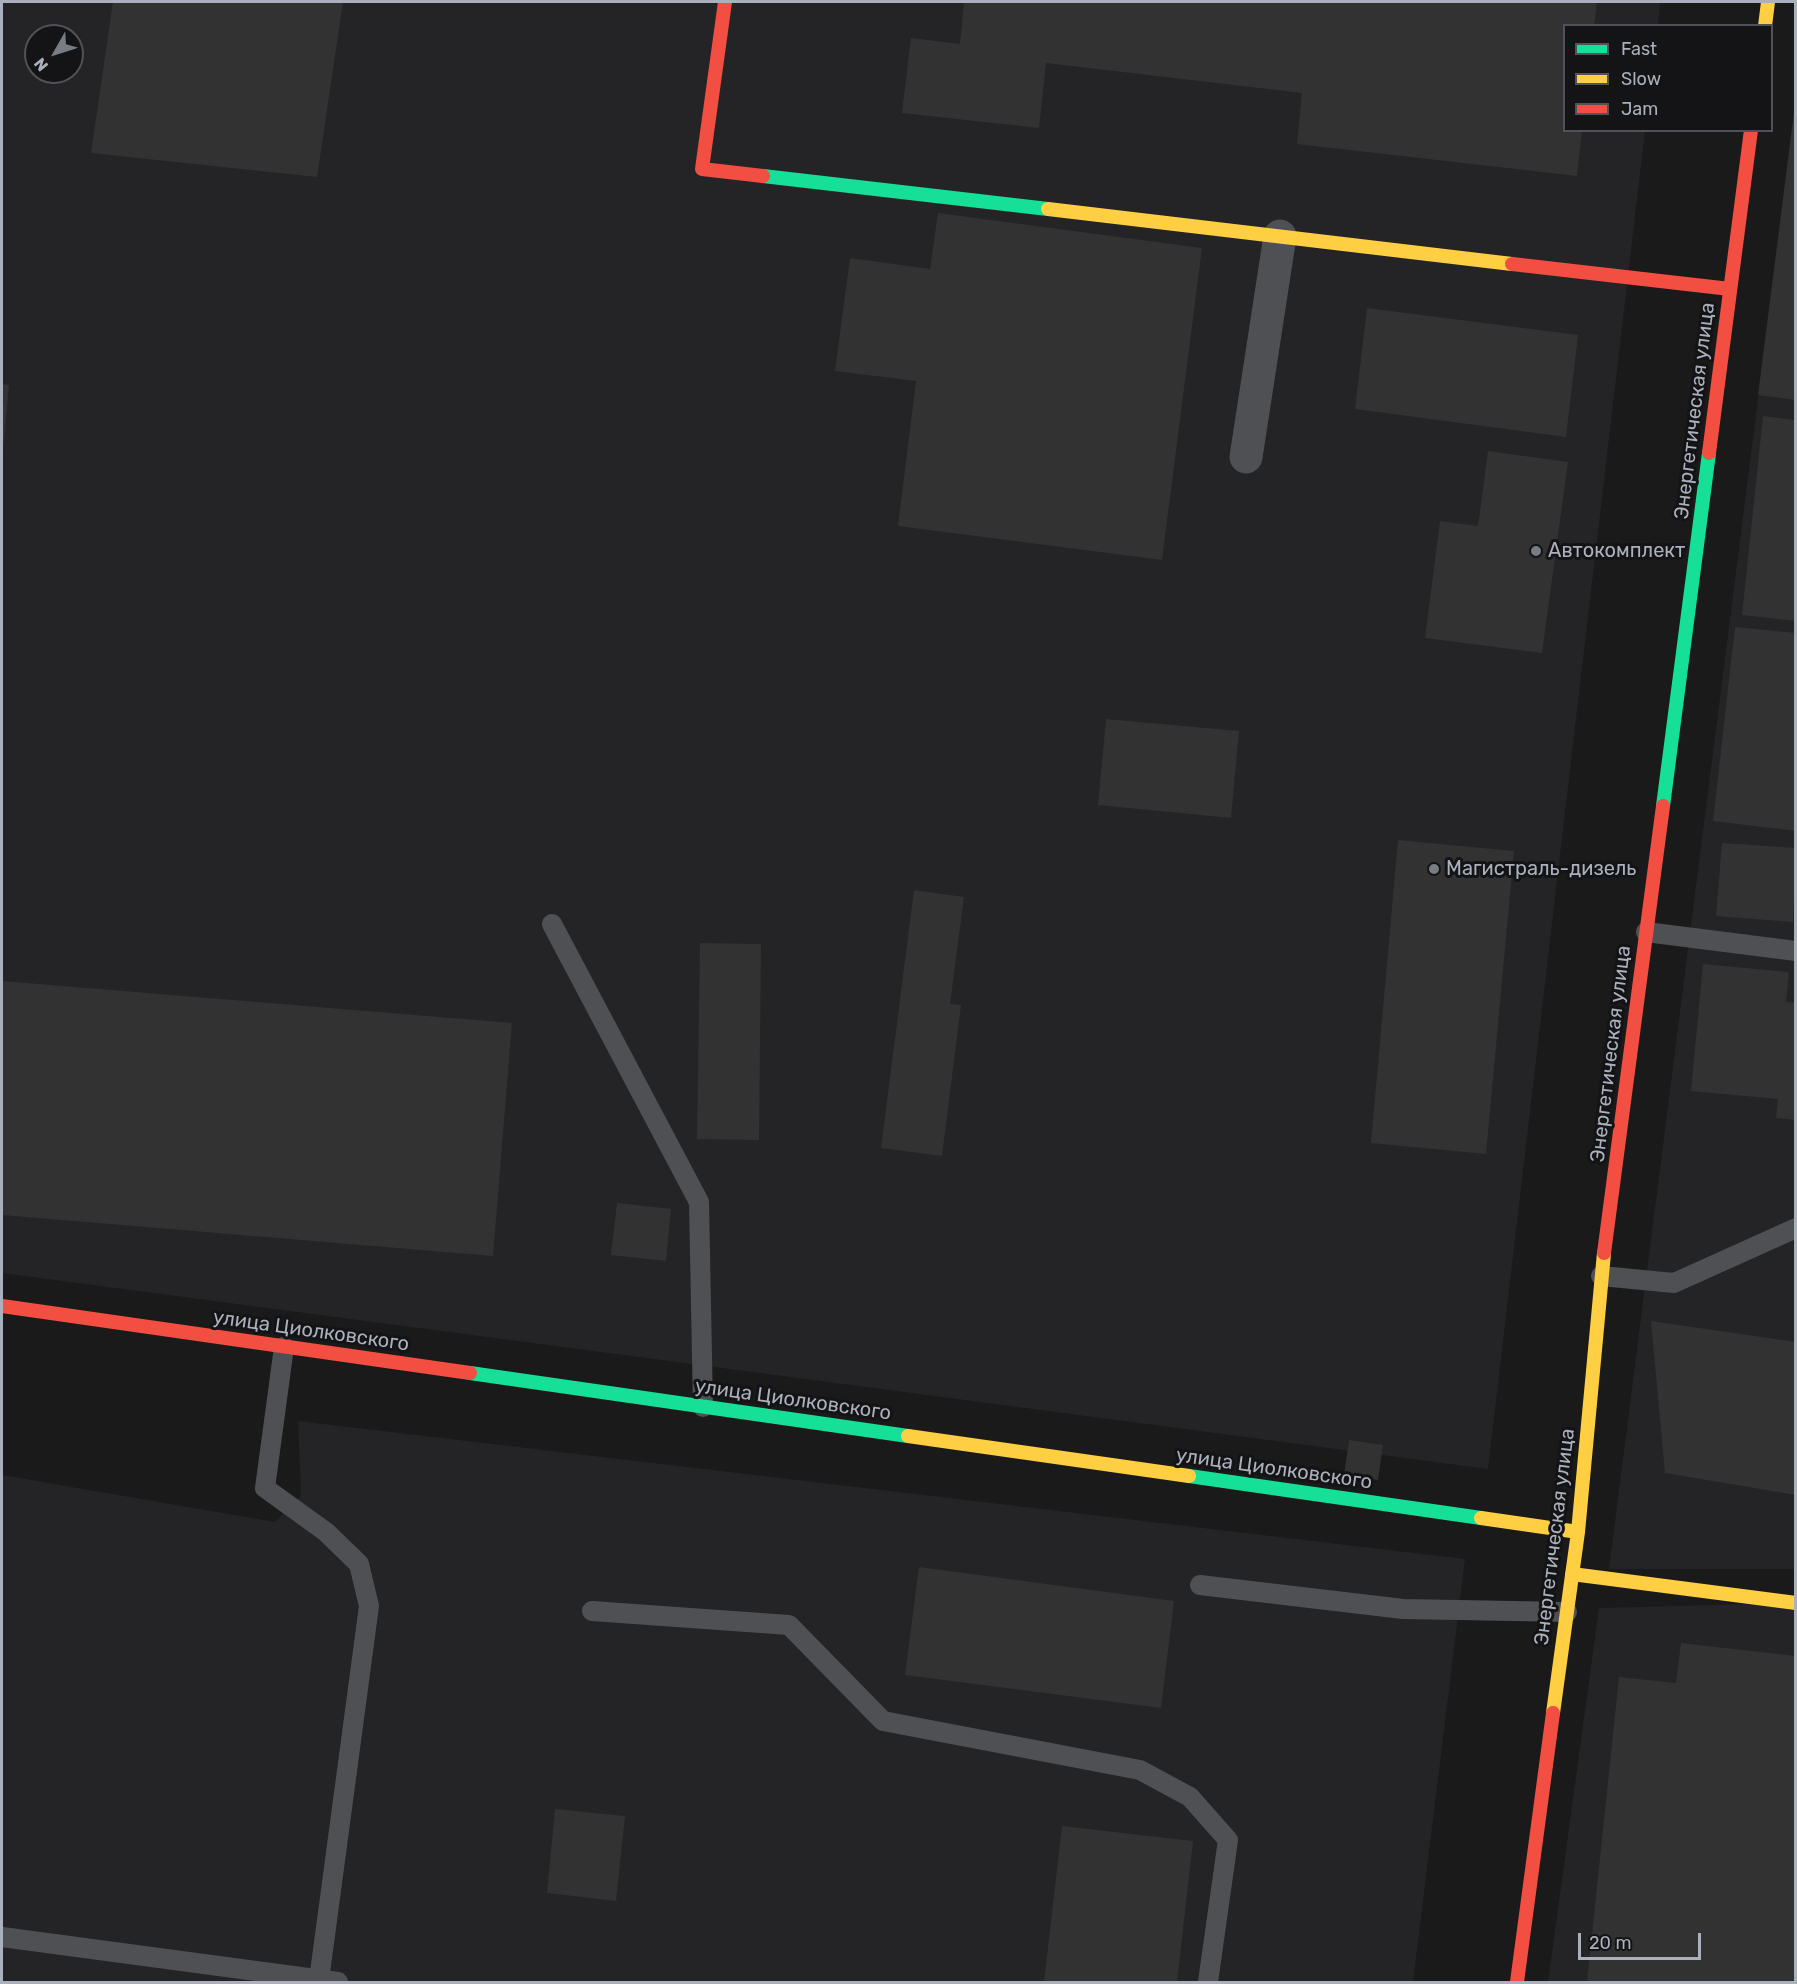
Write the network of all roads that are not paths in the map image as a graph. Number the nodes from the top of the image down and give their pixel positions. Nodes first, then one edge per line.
1 (725, 2) edge
2 (1768, 2) edge
3 (1765, 24) edge
4 (1751, 132) edge
5 (1280, 236) junction
6 (1730, 289) junction
7 (1246, 457) dead end
8 (552, 924) dead end
9 (1646, 932) junction
10 (1796, 951) edge
11 (1796, 1228) edge
12 (1601, 1276) junction
13 (2, 1306) edge
14 (284, 1347) junction
15 (704, 1407) junction
16 (1578, 1532) junction
17 (1572, 1574) junction
18 (1200, 1586) dead end
19 (1796, 1603) edge
20 (592, 1611) dead end
21 (1567, 1612) junction
22 (2, 1937) edge
23 (328, 1981) edge
24 (1208, 1983) edge
25 (1517, 1983) edge

1 - 5 street
2 - 3 street
4 - 6 street, Энергетическая улица
5 - 6 street
5 - 7 street
6 - 9 street, Энергетическая улица
8 - 15 lane
9 - 10 lane
9 - 12 street, Энергетическая улица
11 - 12 lane
12 - 16 street, Энергетическая улица
13 - 14 street, улица Циолковского
14 - 15 street, улица Циолковского
14 - 23 lane
15 - 16 street, улица Циолковского
16 - 17 street, Энергетическая улица
17 - 19 street
17 - 21 street, Энергетическая улица
18 - 21 lane
20 - 24 lane
21 - 25 street, Энергетическая улица
22 - 23 lane

